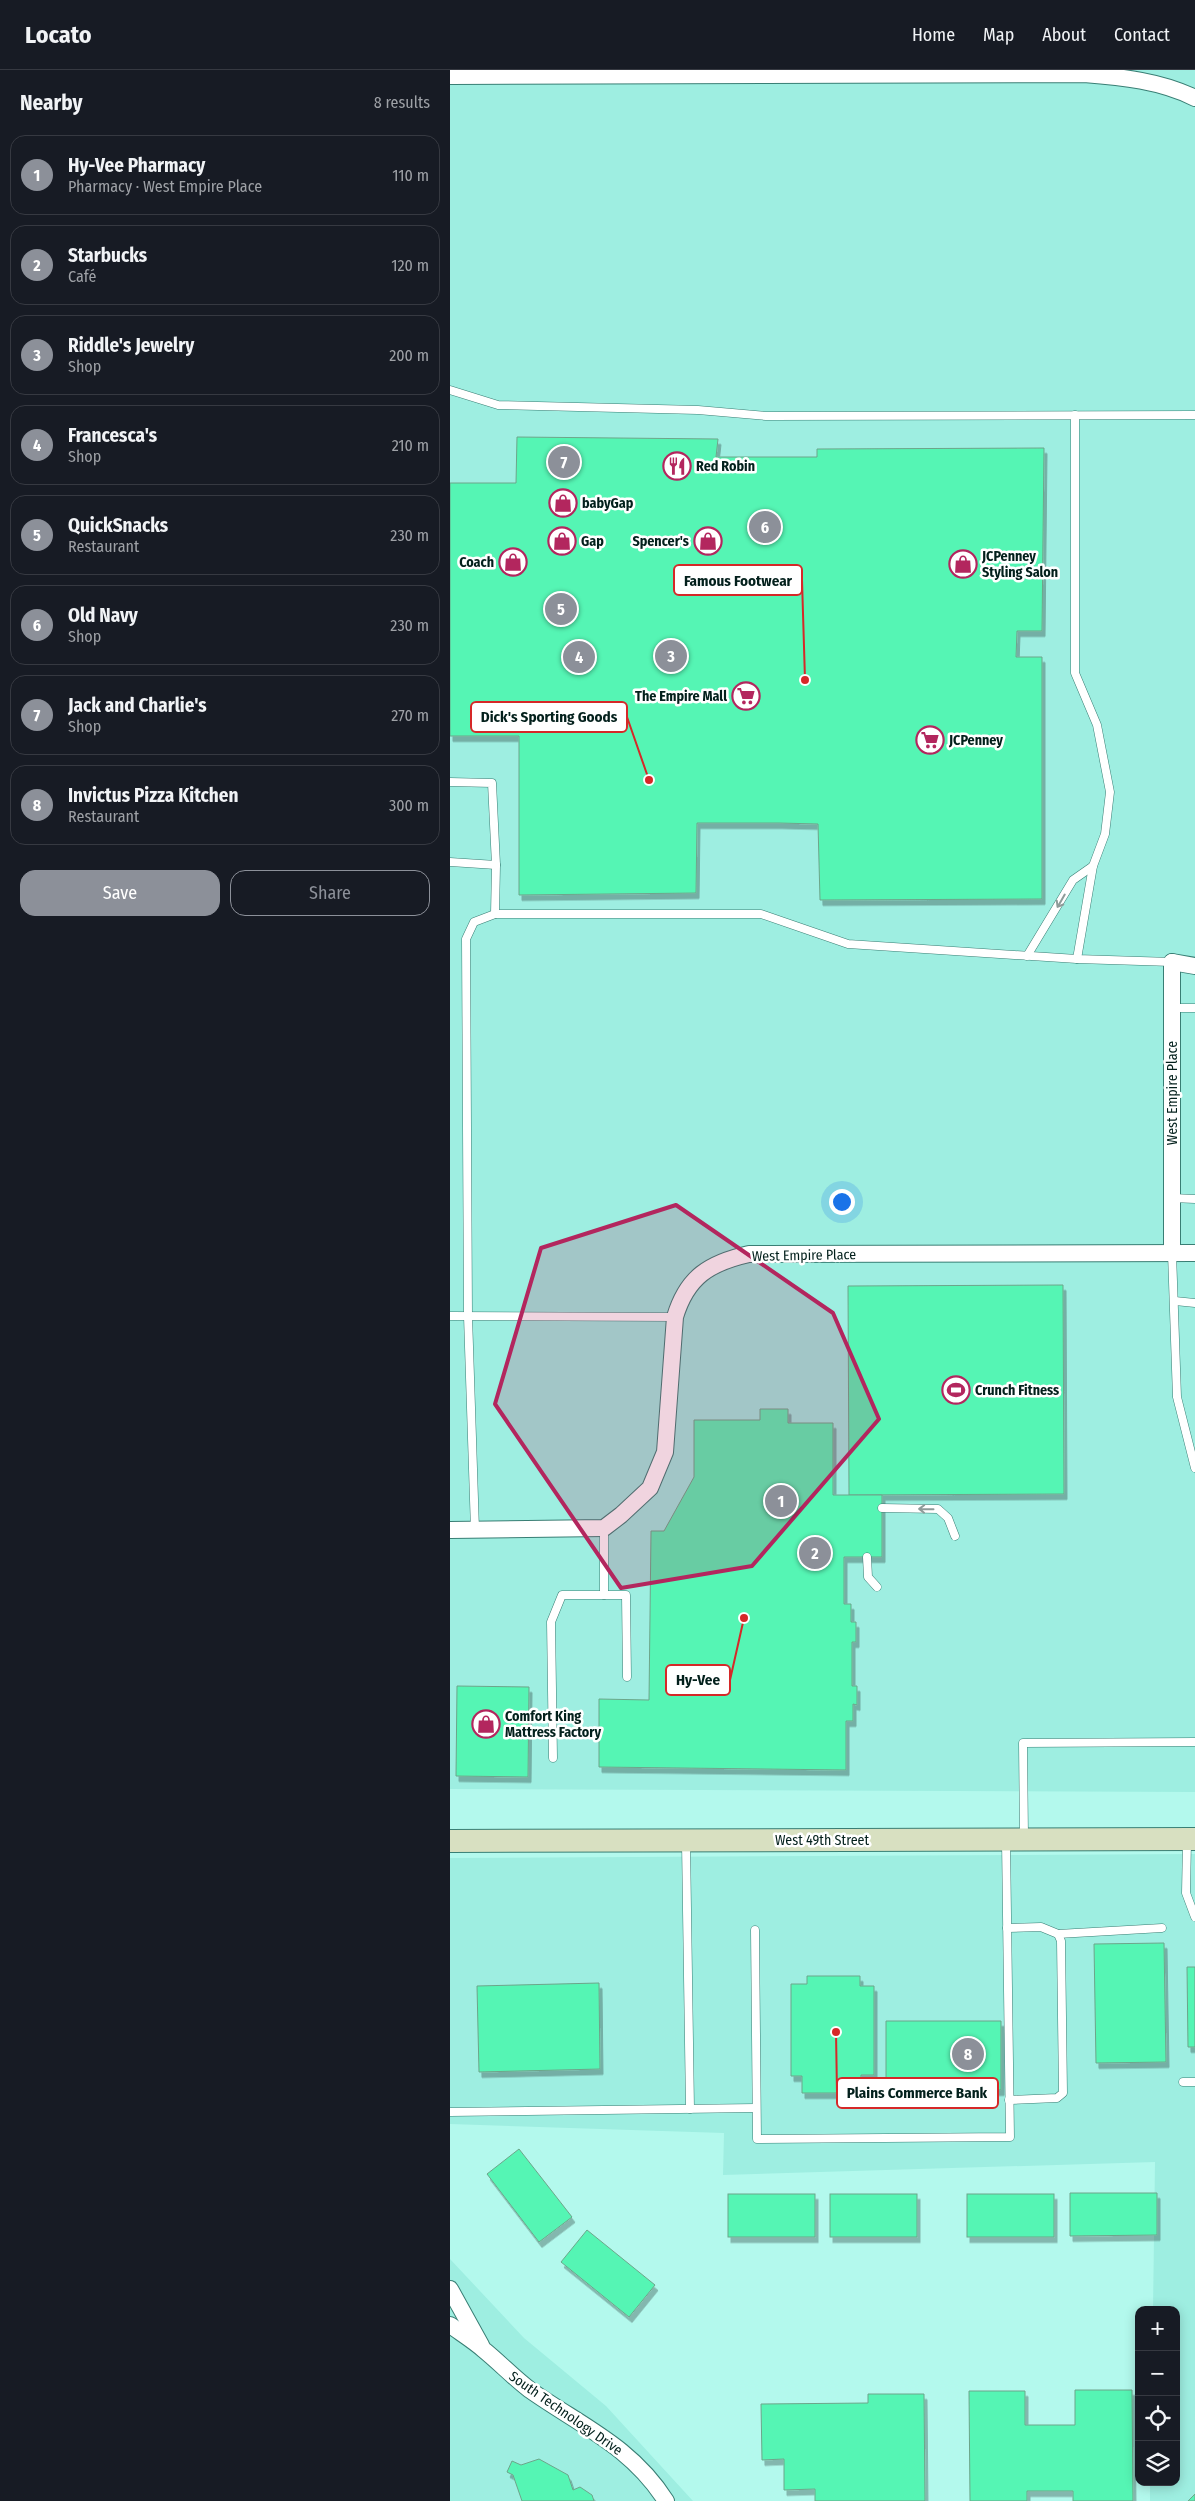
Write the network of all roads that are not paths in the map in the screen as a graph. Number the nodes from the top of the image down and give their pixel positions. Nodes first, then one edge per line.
1 (648, 73) edge
2 (920, 73) edge
3 (948, 73) edge
4 (450, 76) edge
5 (1195, 98) edge
6 (450, 390) edge
7 (1195, 414) edge
8 (1075, 415) junction
9 (450, 782) edge
10 (450, 862) edge
11 (496, 865) junction
12 (1093, 866) junction
13 (495, 914) junction
14 (1027, 956) junction
15 (1077, 959) junction
16 (1195, 960) edge
17 (1172, 962) junction
18 (1195, 966) edge
19 (1172, 1008) junction
20 (1195, 1008) edge
21 (1172, 1198) junction
22 (1195, 1198) edge
23 (1172, 1253) junction
24 (1195, 1253) edge
25 (1175, 1301) junction
26 (1195, 1303) edge
27 (450, 1316) edge
28 (468, 1316) junction
29 (675, 1317) junction
30 (1195, 1468) edge
31 (882, 1508) dead end
32 (604, 1528) junction
33 (450, 1530) edge
34 (475, 1530) junction
35 (955, 1536) dead end
36 (866, 1556) dead end
37 (877, 1588) dead end
38 (604, 1594) junction
39 (627, 1677) dead end
40 (1195, 1742) edge
41 (553, 1758) dead end
42 (1191, 1839) edge
43 (686, 1840) junction
44 (1015, 1840) junction
45 (450, 1841) edge
46 (1195, 1917) edge
47 (1007, 1928) junction
48 (1162, 1928) dead end
49 (755, 1930) dead end
50 (1058, 1934) junction
51 (1183, 2082) dead end
52 (1195, 2082) edge
53 (1010, 2100) junction
54 (756, 2108) junction
55 (690, 2109) junction
56 (450, 2112) edge
57 (450, 2289) edge
58 (450, 2325) edge
59 (484, 2349) junction
60 (666, 2501) edge

1 - 2 street
1 - 4 street
2 - 3 street
3 - 5 street
6 - 8 lane
7 - 8 lane
8 - 12 lane
9 - 11 lane
10 - 11 lane
11 - 13 lane
12 -> 14 lane
12 - 15 lane
13 - 14 lane
13 - 28 lane
14 - 15 lane
15 - 17 lane
16 - 17 street
17 - 18 street
17 - 19 street, West Empire Place
19 - 20 lane
19 - 21 street, West Empire Place
21 - 22 lane
21 - 23 street, West Empire Place
23 - 24 street, West Empire Place
23 - 25 lane
23 - 29 street, West Empire Place
25 - 26 lane
25 - 30 lane
27 - 28 lane
28 - 29 lane
28 - 34 lane
29 - 32 street, West Empire Place
35 -> 31 lane
32 - 34 street
32 - 38 lane
33 - 34 street
36 - 37 lane
38 - 39 lane
38 - 41 lane
40 - 44 lane
42 - 44 main road, West 49th Street
42 - 46 lane
43 - 44 main road, West 49th Street
43 - 45 main road, West 49th Street
43 - 55 lane
44 - 47 lane
47 - 50 lane
47 - 53 lane
48 - 50 lane
49 - 54 lane
50 - 53 lane
51 - 52 lane
53 - 54 lane
54 - 55 lane
55 - 56 lane
57 - 59 street, South Technology Drive
58 - 59 street, South Technology Drive
59 - 60 street, South Technology Drive

